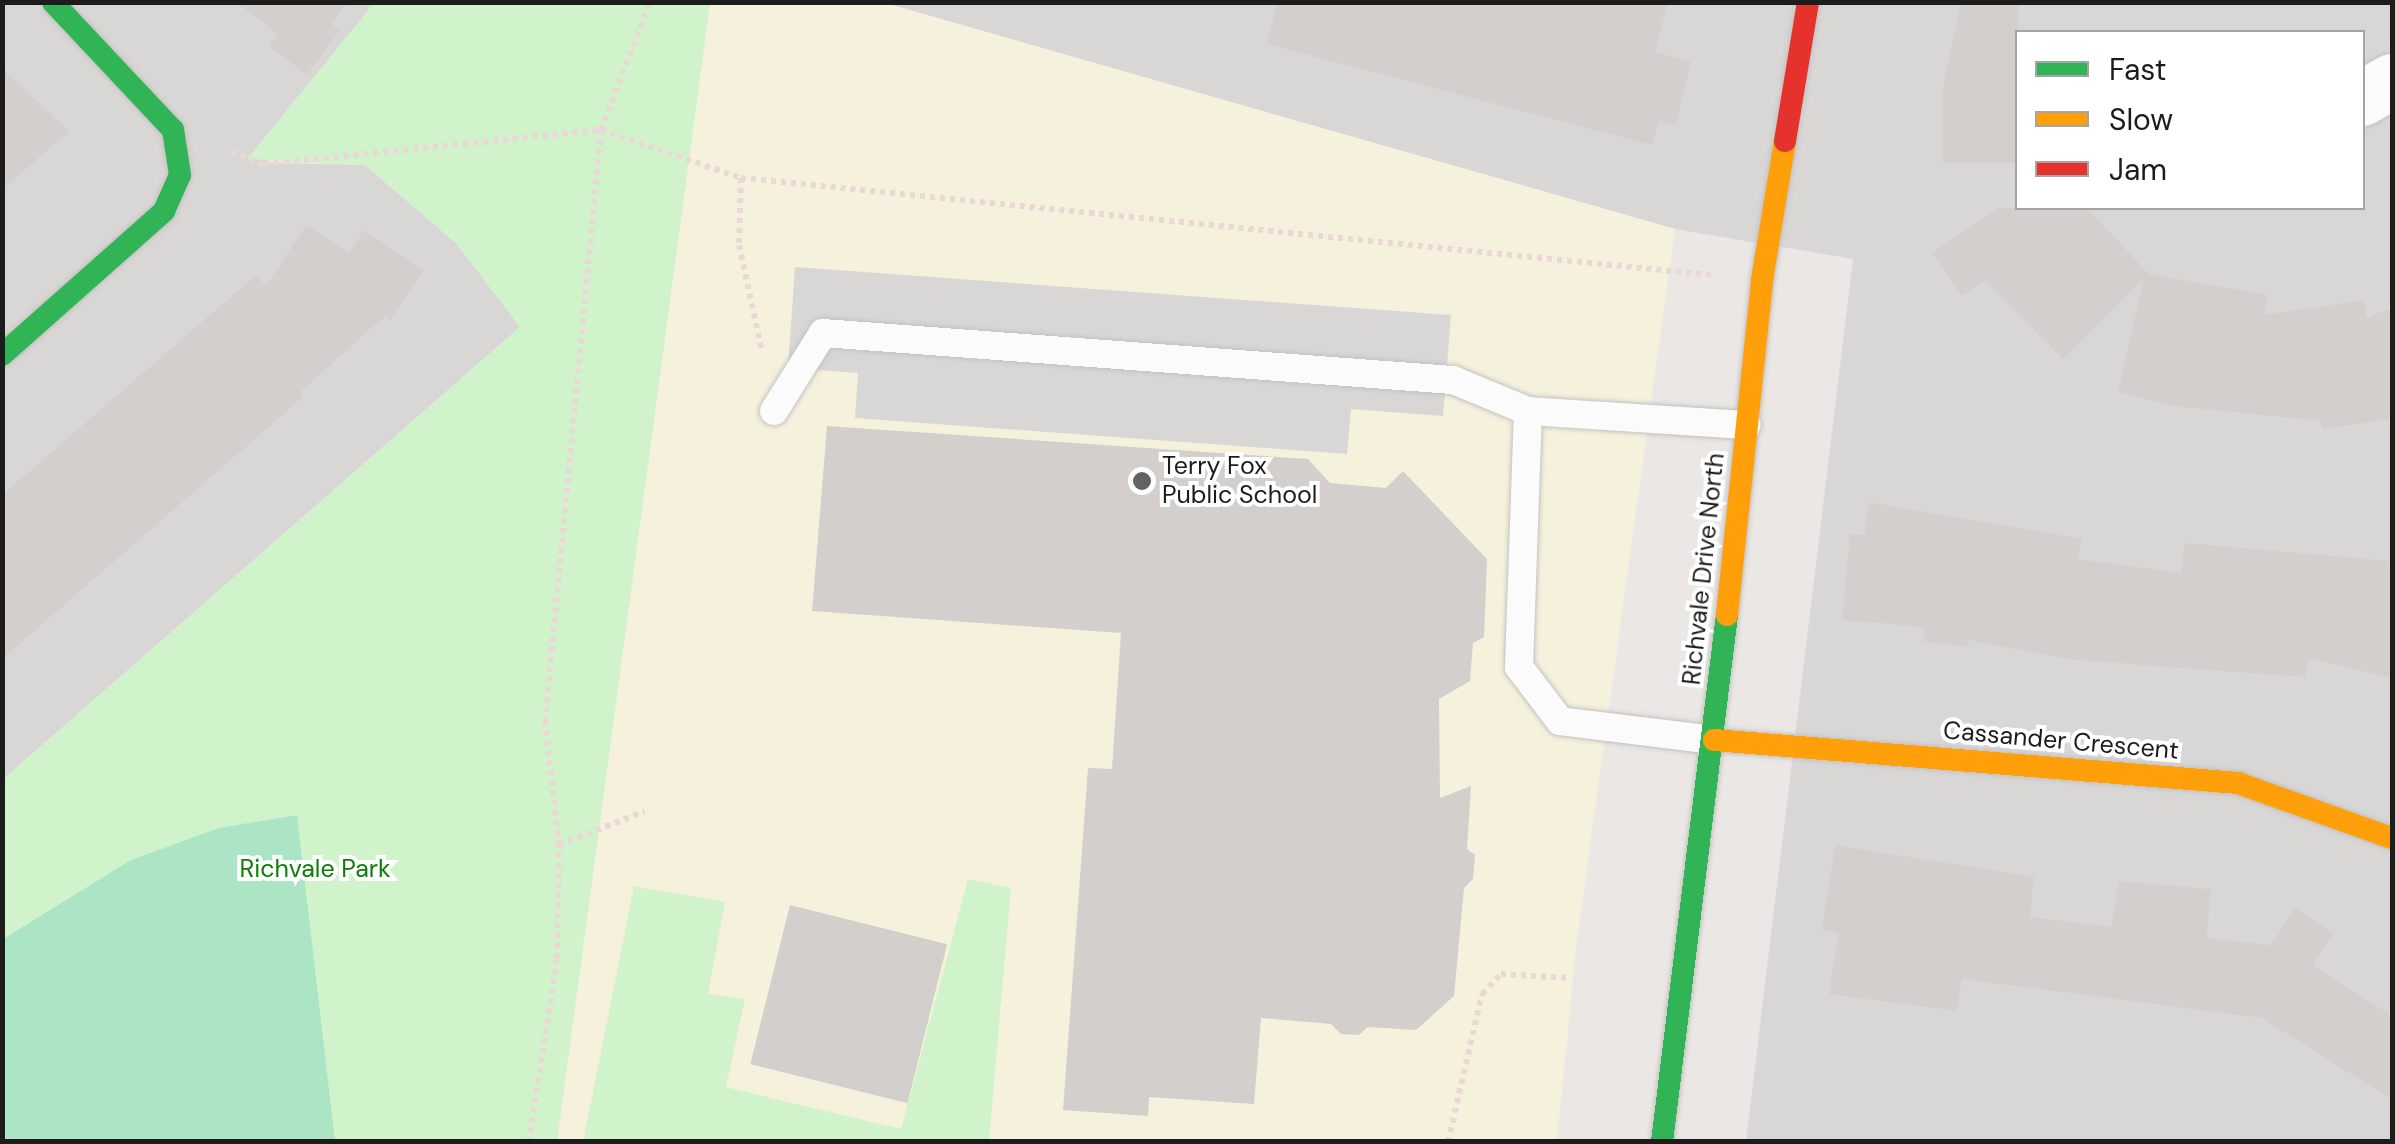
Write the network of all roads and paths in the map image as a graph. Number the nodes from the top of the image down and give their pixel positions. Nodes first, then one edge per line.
1 (53, 2) edge
2 (650, 2) edge
3 (1808, 2) edge
4 (2392, 81) edge
5 (2365, 96) edge
6 (173, 130) junction
7 (601, 130) junction
8 (741, 178) junction
9 (1762, 280) junction
10 (2, 355) edge
11 (774, 410) joint
12 (1528, 412) junction
13 (1747, 425) junction
14 (1714, 740) junction
15 (645, 811) dead end
16 (2392, 838) edge
17 (560, 845) junction
18 (1567, 978) dead end
19 (529, 1142) edge
20 (1448, 1142) edge
21 (1662, 1142) edge

1 - 6 street
2 - 7 path
3 - 9 street, Richvale Drive North
4 - 5 street
6 - 7 path
6 - 10 street
7 - 8 path
7 - 17 path
8 - 9 path
8 - 11 path
9 - 13 street, Richvale Drive North
11 - 12 lane
12 - 13 lane
12 - 14 lane
13 - 14 street, Richvale Drive North
14 - 16 street, Cassander Crescent
14 - 21 street, Richvale Drive North
15 - 17 path
17 - 19 path
18 - 20 path

